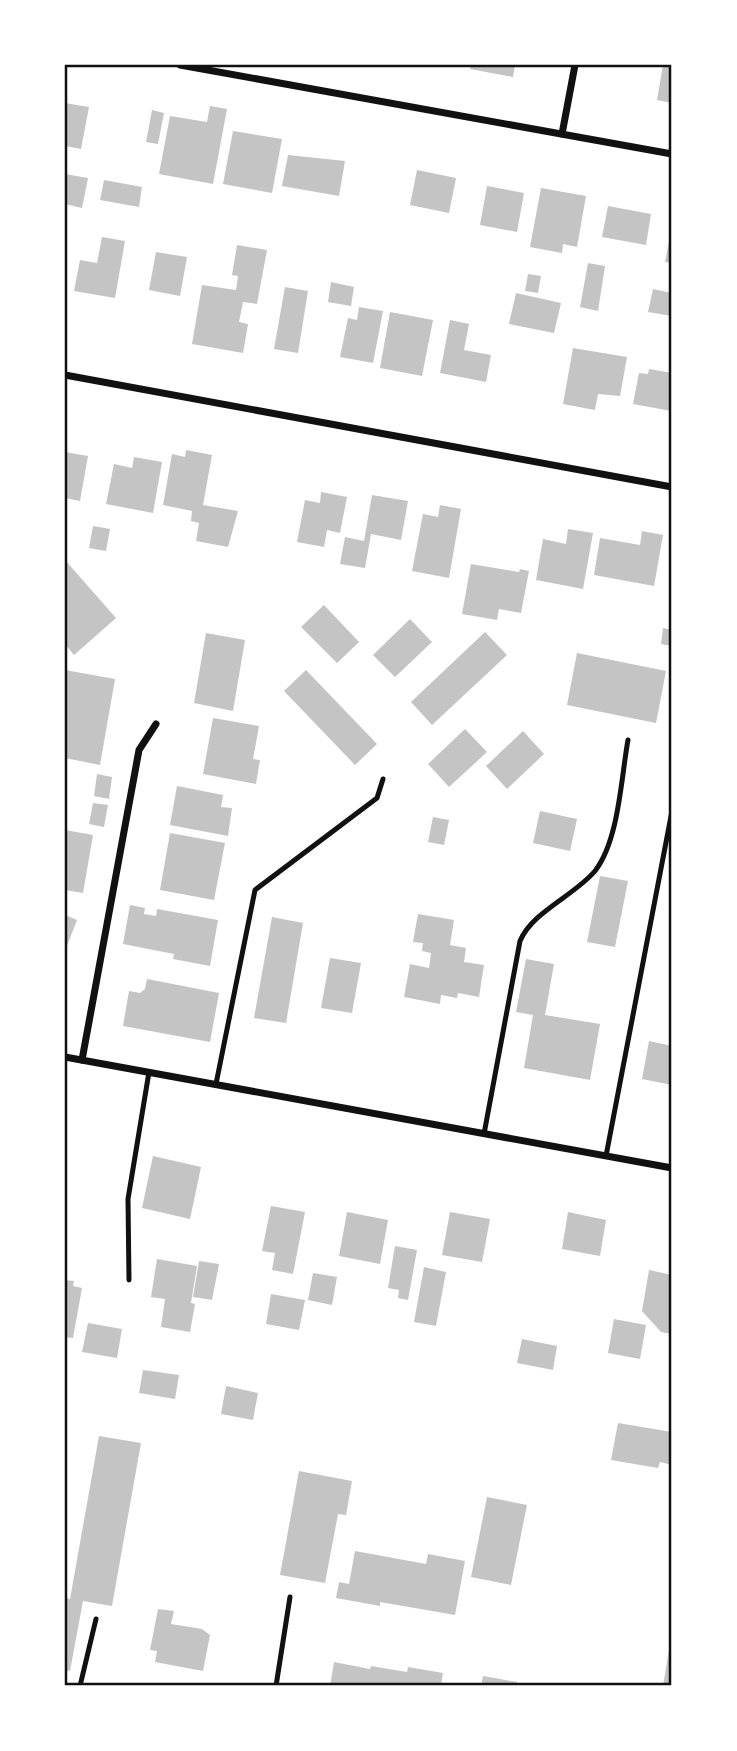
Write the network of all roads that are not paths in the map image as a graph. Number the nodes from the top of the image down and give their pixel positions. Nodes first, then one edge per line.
1 (180, 65) edge
2 (575, 65) edge
3 (562, 134) junction
4 (672, 154) edge
5 (65, 375) edge
6 (672, 487) edge
7 (156, 724) dead end
8 (628, 740) dead end
9 (383, 779) dead end
10 (672, 811) edge
11 (65, 1057) edge
12 (82, 1060) junction
13 (149, 1072) junction
14 (216, 1084) junction
15 (484, 1133) junction
16 (606, 1156) junction
17 (672, 1168) edge
18 (129, 1280) dead end
19 (290, 1597) dead end
20 (96, 1619) dead end
21 (80, 1686) edge
22 (276, 1686) edge

1 - 3 street
2 - 3 street
3 - 4 street
5 - 6 street
7 - 12 street
8 - 15 lane
9 - 14 lane
10 - 16 lane
11 - 12 street
12 - 13 street
13 - 14 street
13 - 18 lane
14 - 15 street
15 - 16 street
16 - 17 street
19 - 22 lane
20 - 21 lane

